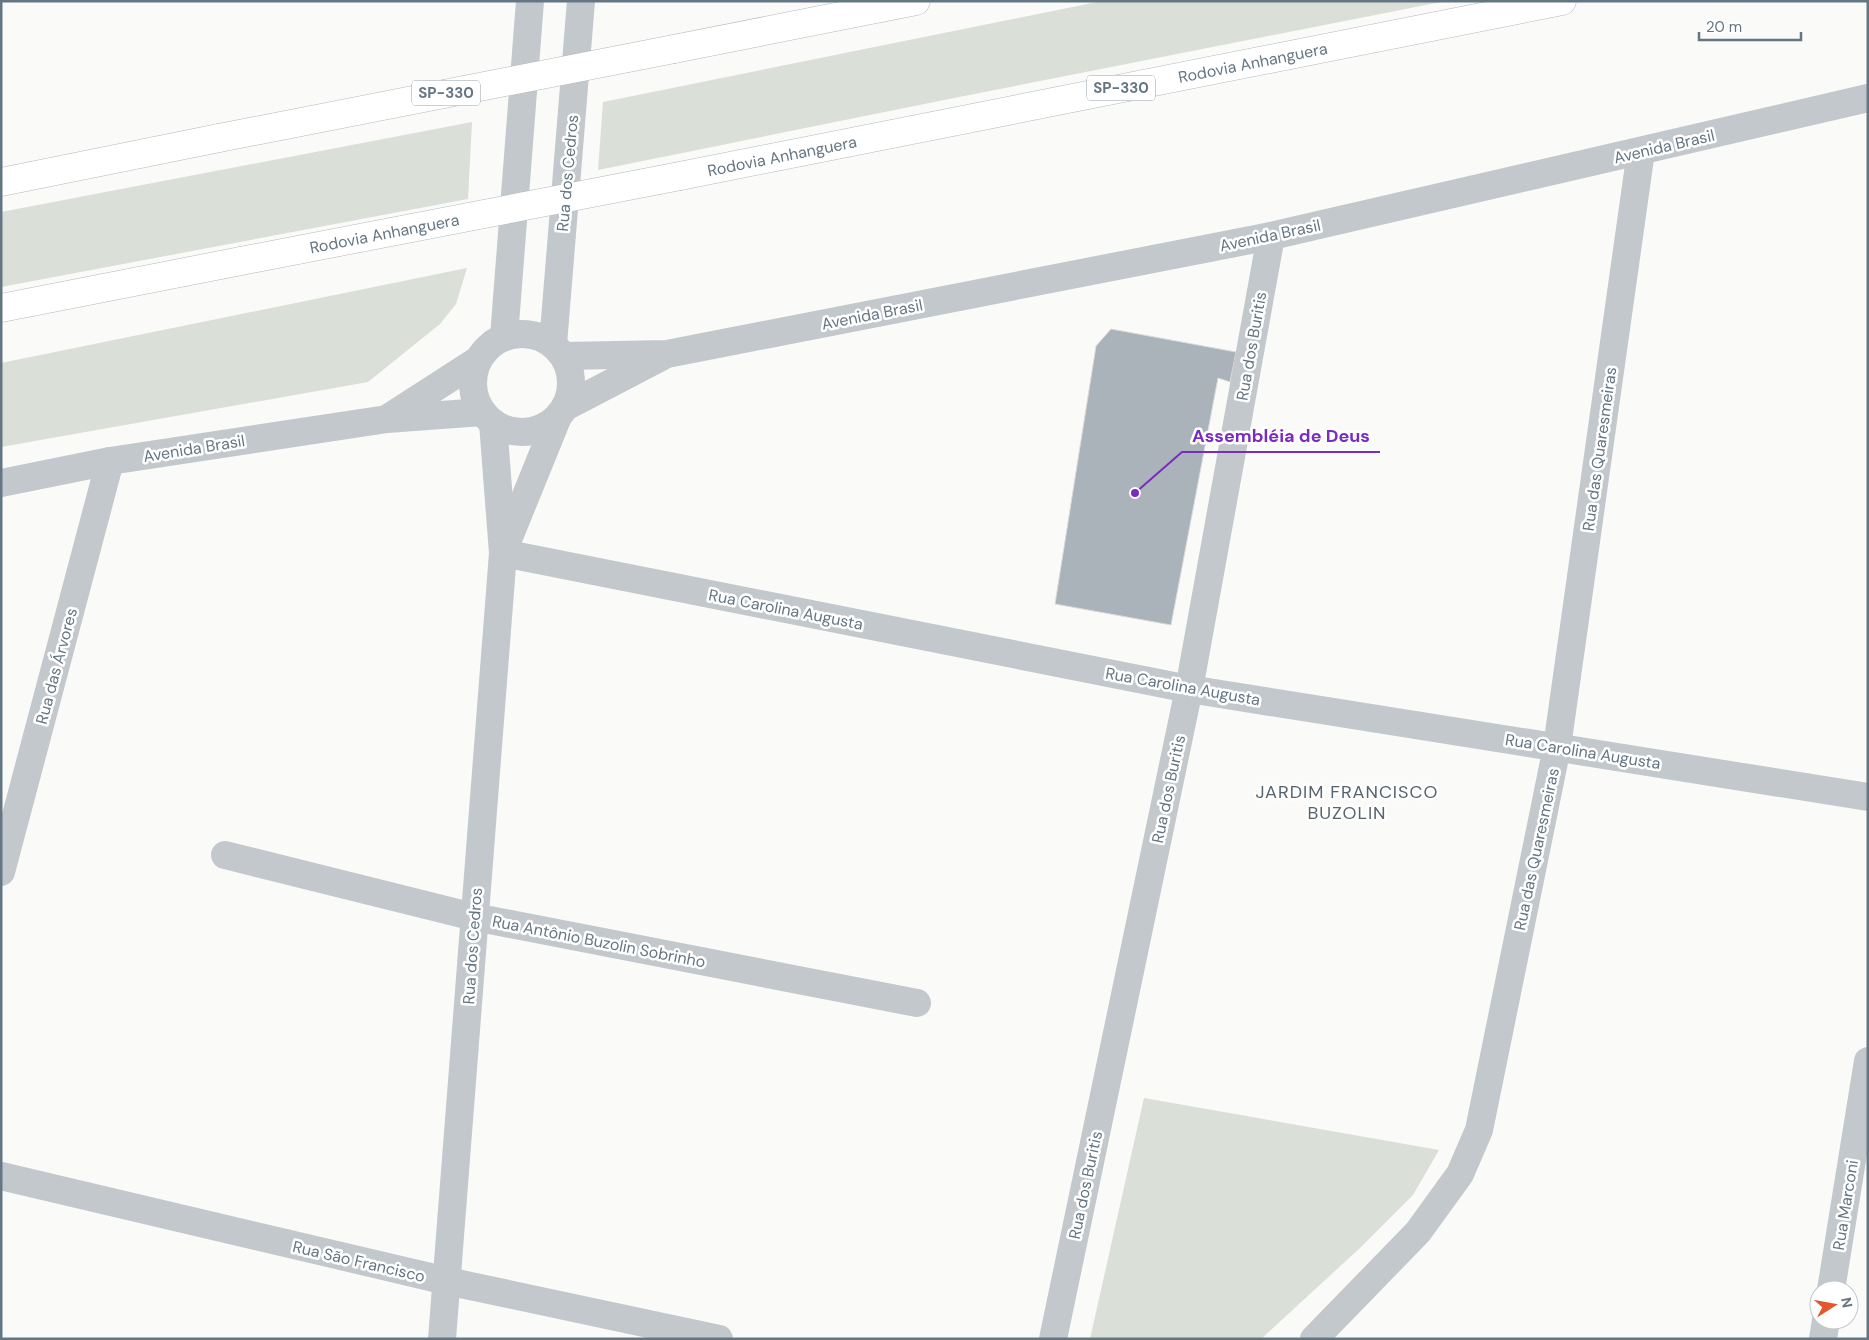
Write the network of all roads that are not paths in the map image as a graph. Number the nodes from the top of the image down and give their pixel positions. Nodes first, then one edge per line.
1 (530, 1) edge
2 (581, 1) edge
3 (916, 1) edge
4 (1562, 1) edge
5 (1868, 98) edge
6 (1641, 151) junction
7 (1, 182) edge
8 (1271, 236) junction
9 (1, 308) edge
10 (504, 337) junction
11 (558, 350) junction
12 (667, 354) junction
13 (478, 360) junction
14 (562, 412) junction
15 (487, 418) junction
16 (387, 419) junction
17 (110, 461) junction
18 (1, 484) edge
19 (502, 553) junction
20 (1189, 689) junction
21 (1557, 747) junction
22 (1868, 797) edge
23 (225, 855) dead end
24 (1, 872) edge
25 (474, 917) junction
26 (917, 1003) dead end
27 (1868, 1061) edge
28 (1, 1176) edge
29 (1833, 1280) edge
30 (447, 1281) junction
31 (442, 1339) edge
32 (719, 1339) edge
33 (1053, 1339) edge
34 (1314, 1339) edge

1 - 10 street
2 - 11 street, Rua dos Cedros
3 - 7 highway, SP-330, bridge
4 - 9 highway, Rodovia Anhanguera / SP-330, bridge
5 - 6 street, Avenida Brasil
6 - 8 street, Avenida Brasil
6 - 21 street, Rua das Quaresmeiras
8 - 12 street, Avenida Brasil
8 - 20 street, Rua dos Buritis
10 - 11 street
10 - 13 street
11 - 12 street, Avenida Brasil
11 - 14 street
12 - 14 street, Avenida Brasil
13 - 15 street
13 - 16 street, Avenida Brasil
14 - 15 street
14 - 19 street, Rua dos Cedros
15 - 16 street, Avenida Brasil
15 - 19 street, Rua dos Cedros
16 - 17 street, Avenida Brasil
17 - 18 street, Avenida Brasil
17 - 24 street, Rua das Árvores
19 - 20 street, Rua Carolina Augusta
19 - 25 street, Rua dos Cedros
20 - 21 street, Rua Carolina Augusta
20 - 33 street, Rua dos Buritis
21 - 22 street, Rua Carolina Augusta
21 - 34 street, Rua das Quaresmeiras
23 - 25 street, Rua Antônio Buzolin Sobrinho
25 - 26 street, Rua Antônio Buzolin Sobrinho
25 - 30 street, Rua dos Cedros
27 - 29 street, Rua Marconi
28 - 30 street, Rua São Francisco
30 - 31 street, Rua dos Cedros
30 - 32 street, Rua São Francisco

